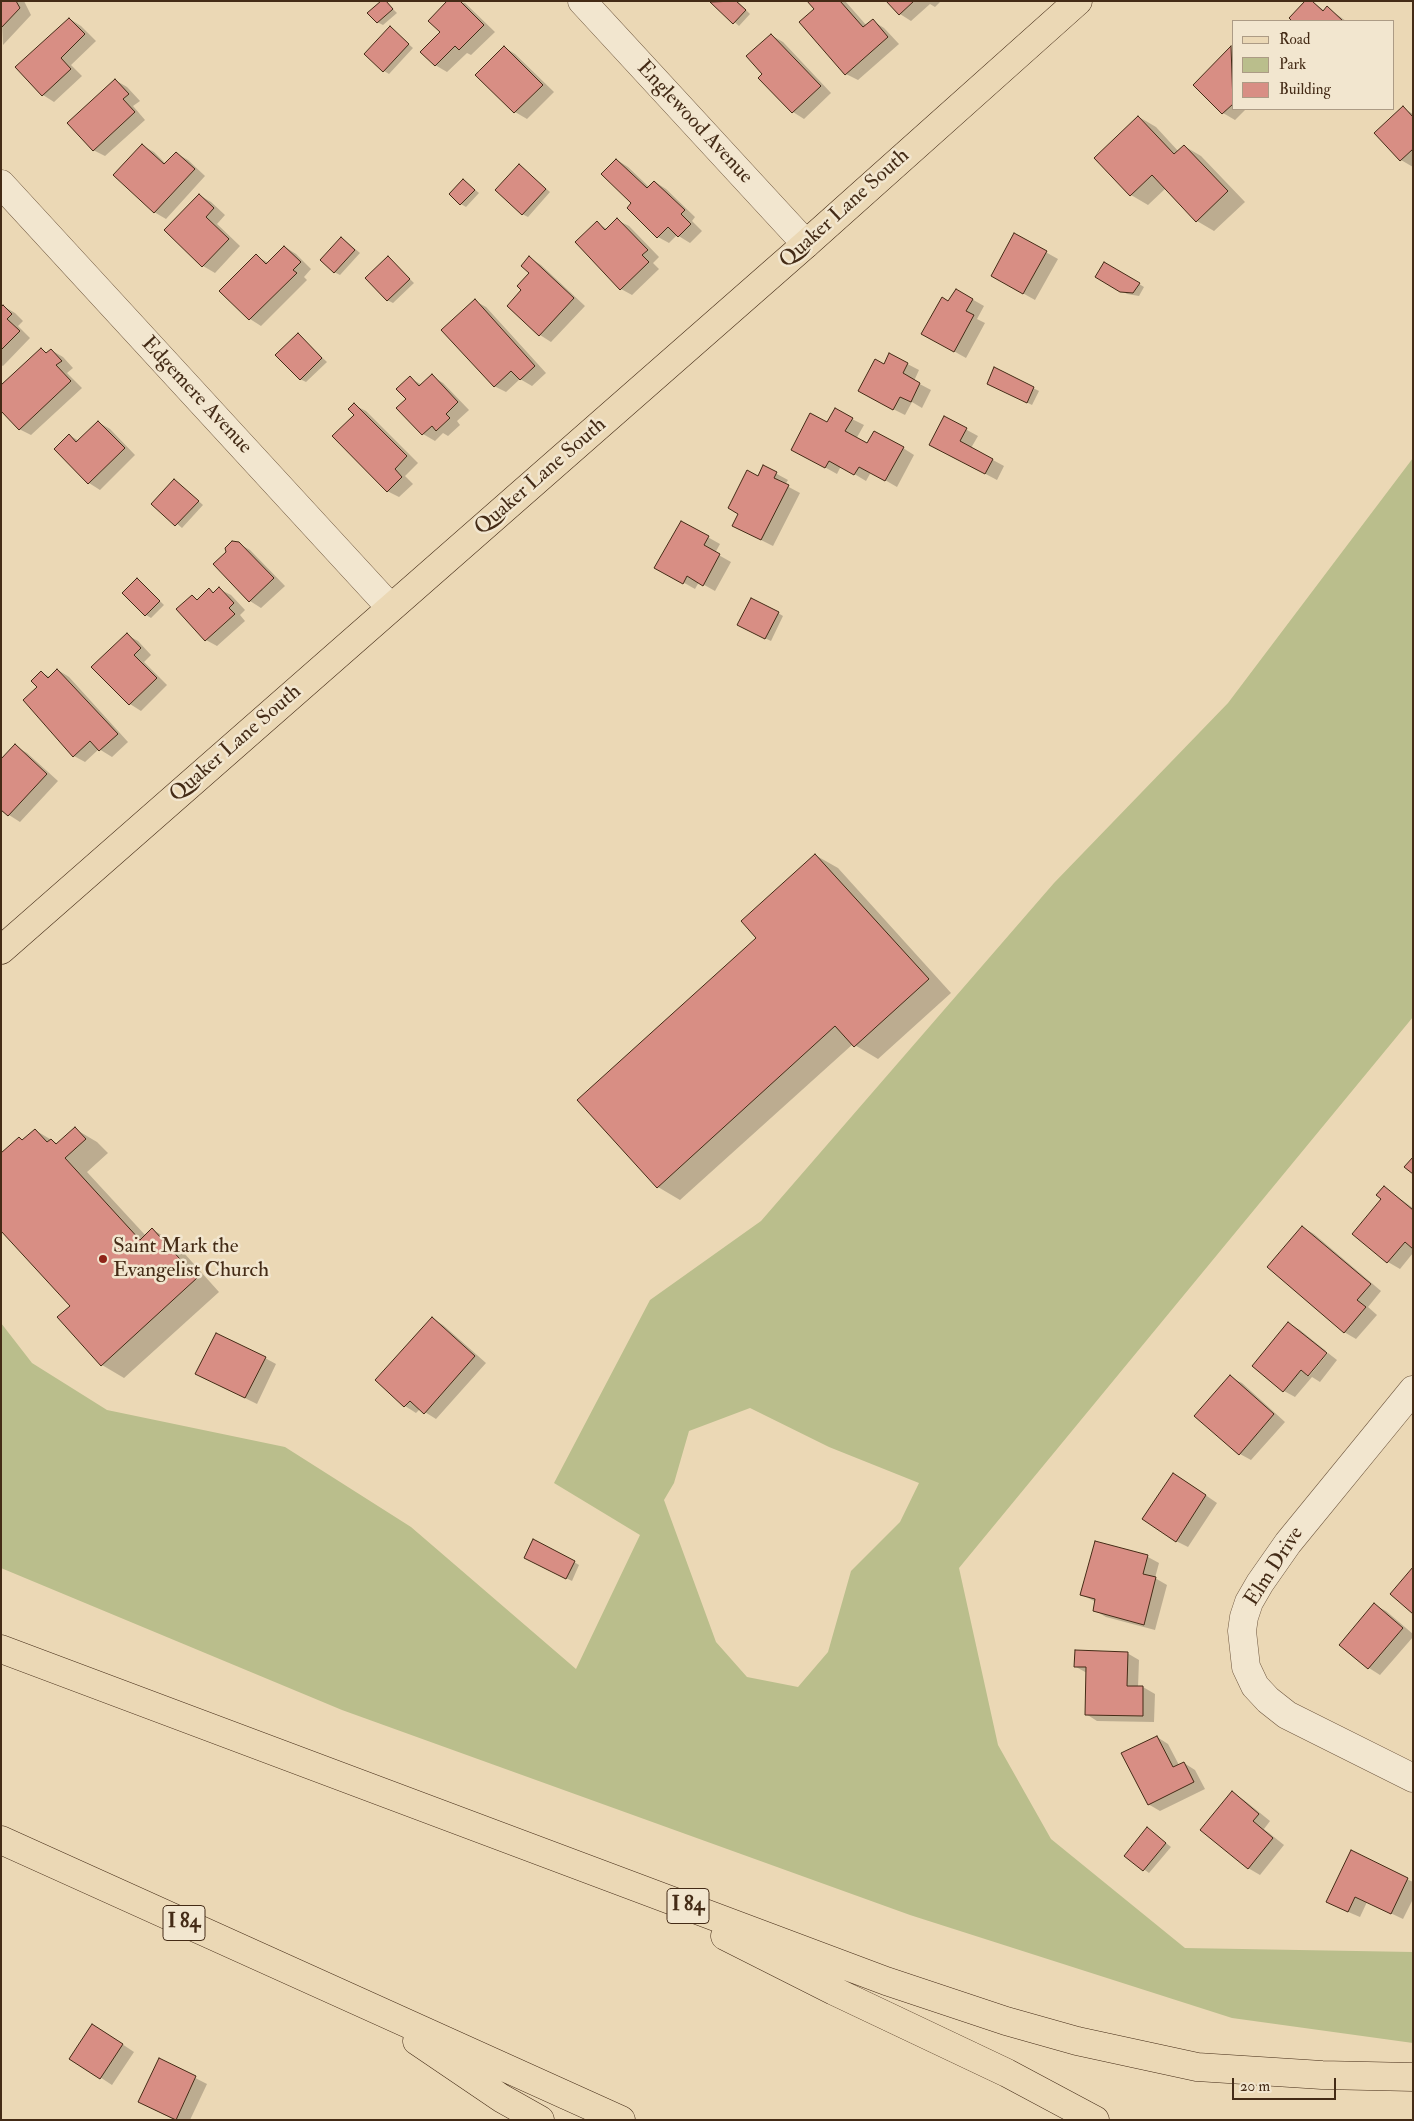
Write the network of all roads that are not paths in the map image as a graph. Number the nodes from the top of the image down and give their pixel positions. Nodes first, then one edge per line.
1 (582, 1) edge
2 (1078, 1) edge
3 (1, 184) edge
4 (806, 244) junction
5 (390, 608) junction
6 (1, 950) edge
7 (1413, 1390) edge
8 (1, 1649) edge
9 (1413, 1778) edge
10 (1, 1840) edge
11 (640, 1889) junction
12 (367, 2005) junction
13 (1413, 2077) edge
14 (540, 2120) edge
15 (621, 2120) edge
16 (1096, 2120) edge

1 - 4 street, Englewood Avenue
2 - 4 main road, Quaker Lane South
3 - 5 street, Edgemere Avenue
4 - 5 main road, Quaker Lane South
5 - 6 main road, Quaker Lane South
7 - 9 street, Elm Drive
8 - 11 main road, I 84
10 - 12 main road, I 84
11 - 13 main road, I 84
11 - 16 main road
12 - 14 main road
12 - 15 main road, I 84

